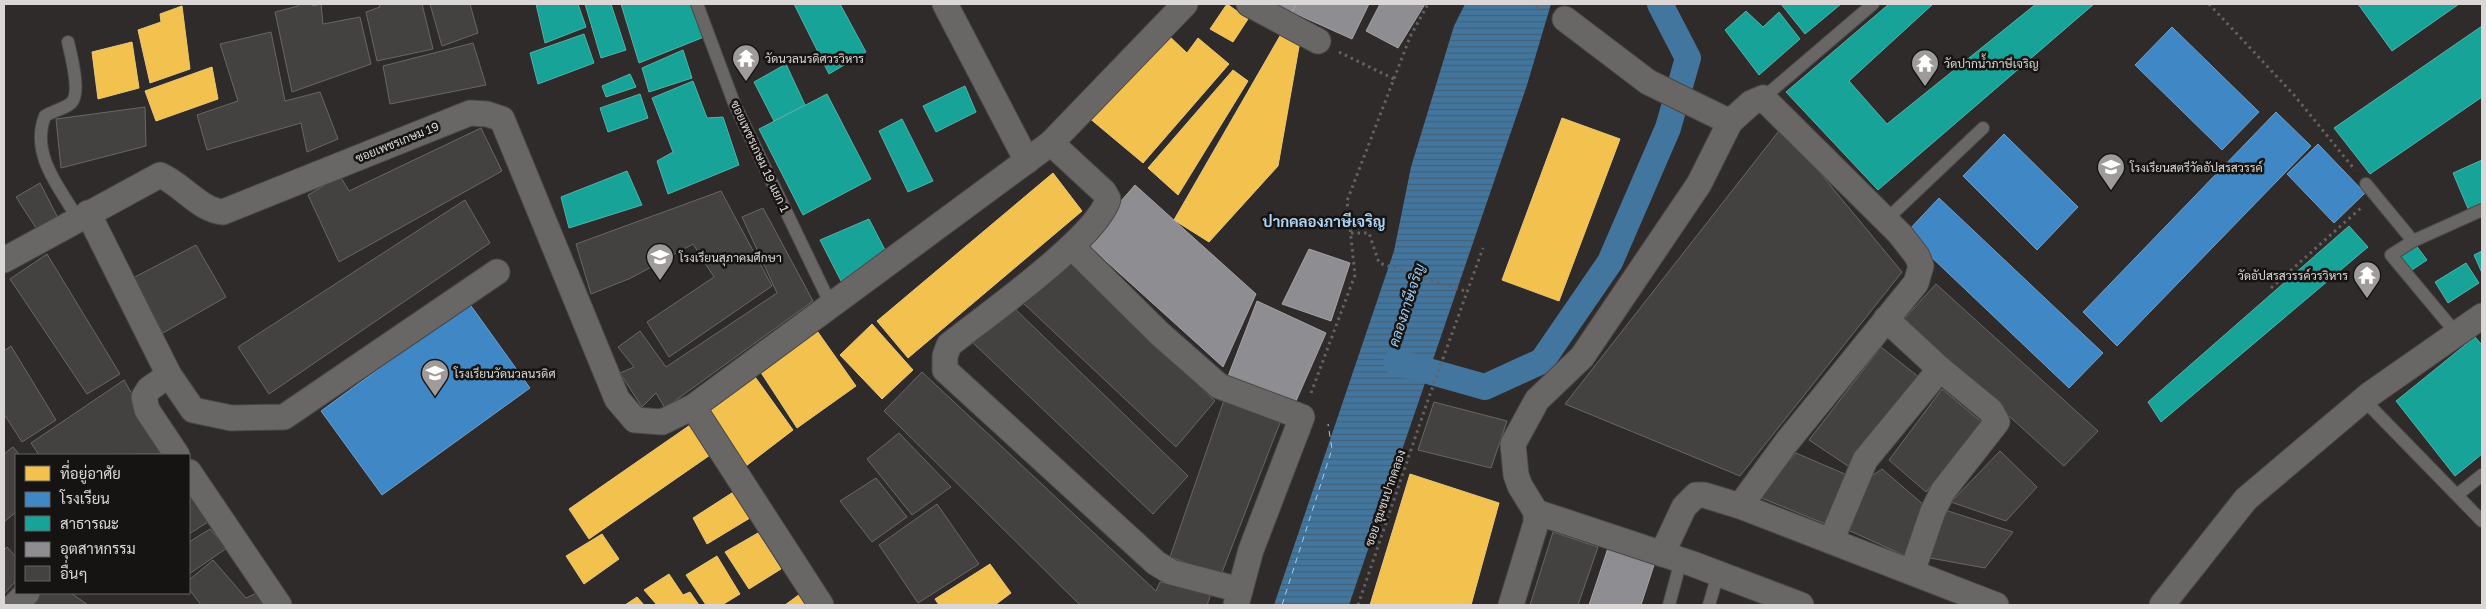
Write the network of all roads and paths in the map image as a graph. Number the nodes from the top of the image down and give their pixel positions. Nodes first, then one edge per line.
1 (697, 4) edge
2 (945, 4) edge
3 (1186, 4) edge
4 (1249, 4) edge
5 (1428, 4) edge
6 (1873, 4) edge
7 (2209, 4) edge
8 (1565, 19) dead end
9 (68, 42) dead end
10 (1318, 42) joint
11 (1394, 79) junction
12 (1764, 98) junction
13 (1730, 122) junction
14 (1983, 128) dead end
15 (1051, 143) junction
16 (1027, 161) junction
17 (2366, 184) joint
18 (2482, 210) edge
19 (2389, 212) junction
20 (83, 216) junction
21 (1886, 220) junction
22 (1351, 233) junction
23 (2412, 240) junction
24 (1072, 247) junction
25 (1484, 248) dead end
26 (4, 260) edge
27 (496, 272) dead end
28 (2271, 288) dead end
29 (1468, 292) junction
30 (831, 305) junction
31 (2482, 316) edge
32 (1886, 319) junction
33 (2456, 333) junction
34 (1940, 369) junction
35 (169, 375) junction
36 (2364, 400) junction
37 (693, 407) junction
38 (1302, 417) junction
39 (176, 454) edge
40 (190, 473) edge
41 (2482, 475) edge
42 (2457, 495) junction
43 (1740, 506) junction
44 (1536, 512) junction
45 (2482, 521) edge
46 (1831, 541) junction
47 (1671, 557) junction
48 (1912, 572) junction
49 (1718, 574) junction
50 (26, 594) edge
51 (1238, 598) edge
52 (1761, 598) edge
53 (15, 605) edge
54 (279, 605) edge
55 (821, 605) edge
56 (1358, 605) edge
57 (1511, 605) edge
58 (1668, 605) edge
59 (1709, 605) edge
60 (1801, 605) edge
61 (1996, 605) edge
62 (2162, 605) edge

1 - 30 lane, ซอยเพชรเกษม 19 แยก 1
2 - 16 street
3 - 15 street
4 - 10 street
5 - 11 path
6 - 12 lane
7 - 17 path
8 - 13 street
9 - 20 lane
10 - 11 path
11 - 22 path
12 - 13 street
12 - 21 street
13 - 44 street
14 - 21 lane
15 - 16 street
15 - 24 street
16 - 30 street
17 - 19 lane
18 - 23 lane
19 - 23 lane
19 - 28 path
20 - 26 street, ซอยเพชรเกษม 19
20 - 35 street
20 - 37 street, ซอยเพชรเกษม 19
21 - 32 street
22 - 29 path
22 - 38 path
23 - 33 lane
24 - 38 street
24 - 51 street
25 - 29 path
27 - 35 street
29 - 56 path, ซอย ชุมชนปากคลอง
30 - 37 street
31 - 33 street
32 - 34 street
32 - 43 street
33 - 36 street
34 - 46 street
34 - 48 street
35 - 39 street
36 - 42 lane
36 - 62 street
37 - 55 street
38 - 51 street
40 - 54 street
41 - 42 lane
42 - 45 lane
43 - 46 street
43 - 47 street
44 - 47 street
44 - 57 street
46 - 48 street
47 - 49 street
47 - 58 lane
48 - 61 street
49 - 52 street
49 - 59 lane
50 - 53 street
52 - 60 street

